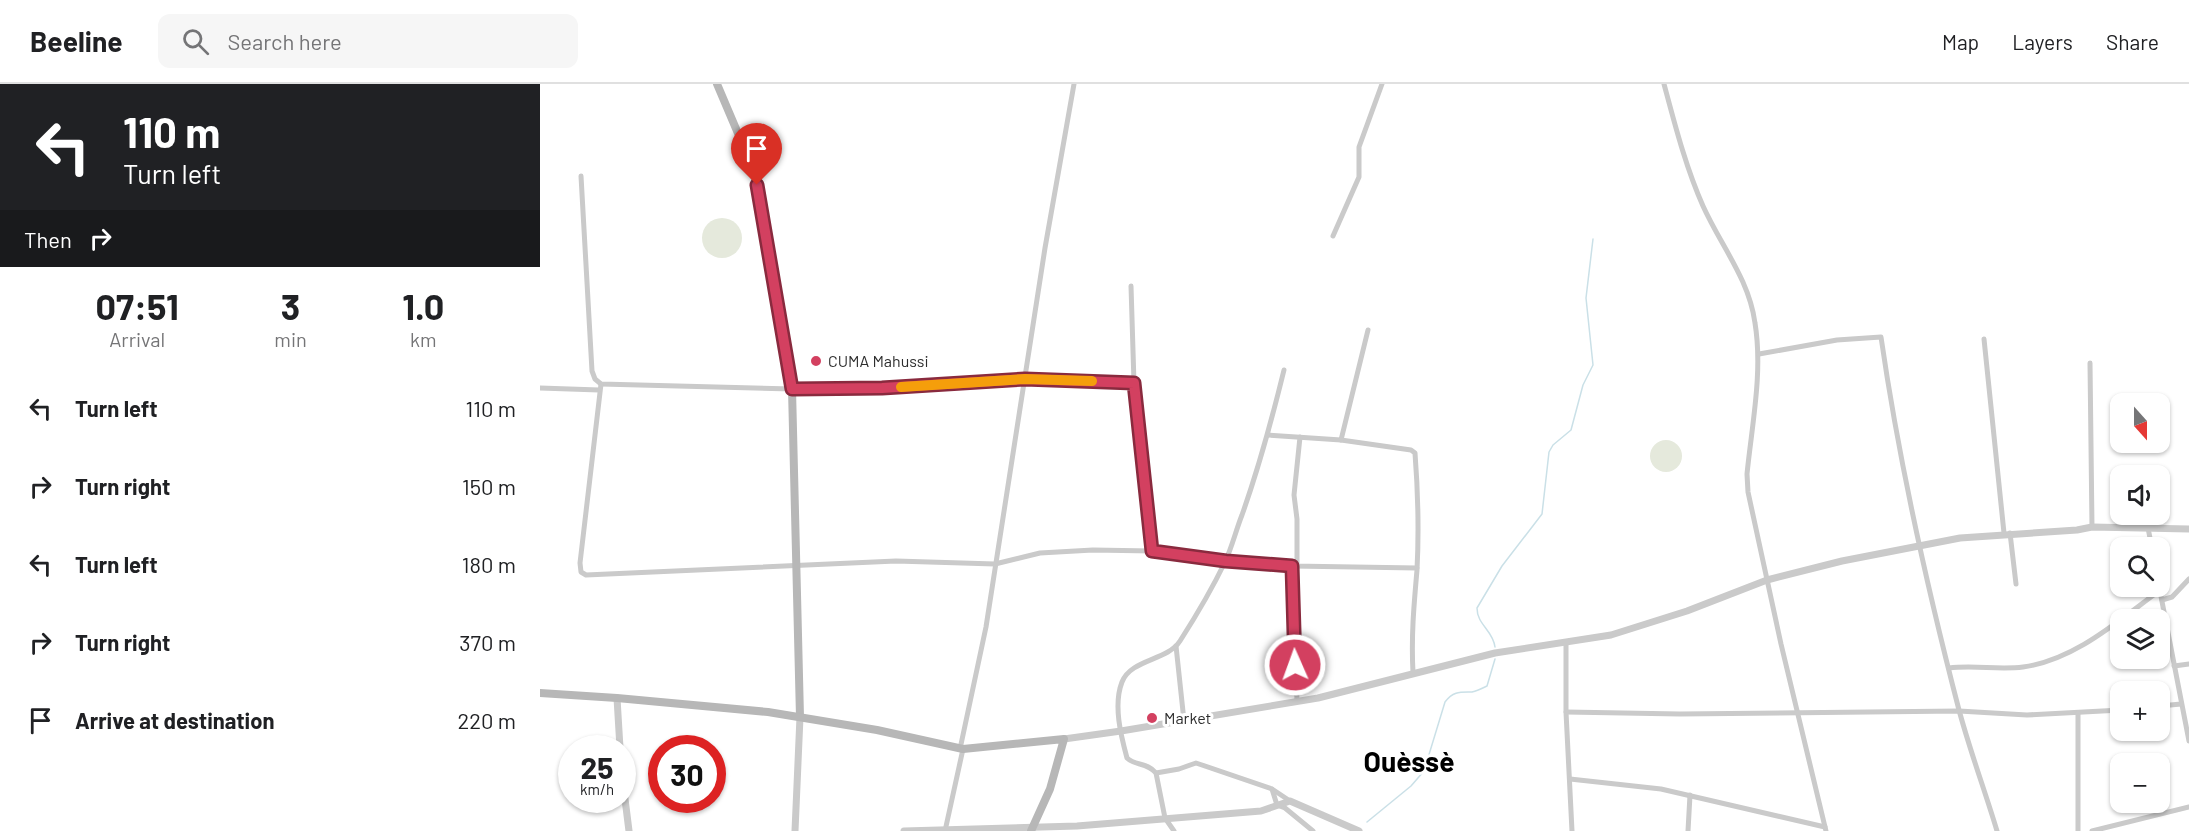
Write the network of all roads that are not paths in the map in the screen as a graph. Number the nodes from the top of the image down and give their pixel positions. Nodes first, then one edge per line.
1 (717, 84) edge
2 (1074, 84) edge
3 (1382, 84) edge
4 (1664, 84) edge
5 (581, 176) dead end
6 (1333, 236) dead end
7 (1131, 286) dead end
8 (1368, 330) dead end
9 (1984, 339) dead end
10 (1759, 354) junction
11 (2090, 363) dead end
12 (1284, 370) dead end
13 (1025, 379) junction
14 (1134, 383) junction
15 (600, 387) junction
16 (540, 388) edge
17 (792, 389) junction
18 (1268, 435) junction
19 (1300, 437) junction
20 (1341, 440) junction
21 (2092, 527) junction
22 (2148, 528) junction
23 (2189, 529) edge
24 (2007, 533) junction
25 (2150, 537) edge
26 (1919, 546) junction
27 (1152, 551) junction
28 (1226, 561) junction
29 (995, 564) junction
30 (796, 566) junction
31 (1294, 566) junction
32 (1417, 568) junction
33 (2189, 579) edge
34 (1767, 580) junction
35 (2016, 584) dead end
36 (2148, 597) edge
37 (2161, 597) edge
38 (2162, 600) junction
39 (1566, 643) junction
40 (1176, 646) junction
41 (2189, 664) edge
42 (2174, 666) junction
43 (1949, 668) junction
44 (1413, 672) junction
45 (540, 693) edge
46 (617, 698) junction
47 (1297, 701) junction
48 (2181, 704) junction
49 (2170, 705) edge
50 (1959, 711) junction
51 (2110, 711) edge
52 (1566, 712) junction
53 (1799, 713) junction
54 (2078, 713) junction
55 (800, 717) junction
56 (1184, 720) junction
57 (1121, 731) junction
58 (619, 735) edge
59 (1064, 739) junction
60 (2189, 741) edge
61 (961, 749) junction
62 (1156, 773) junction
63 (1570, 779) junction
64 (1272, 789) junction
65 (1690, 795) junction
66 (1290, 801) junction
67 (1277, 805) junction
68 (2189, 807) edge
69 (627, 813) edge
70 (1165, 818) junction
71 (1032, 829) edge
72 (1826, 829) edge
73 (946, 830) edge
74 (629, 831) edge
75 (795, 831) edge
76 (904, 831) edge
77 (1174, 831) edge
78 (1313, 831) edge
79 (1359, 831) edge
80 (1572, 831) edge
81 (1688, 831) edge
82 (1998, 831) edge
83 (2078, 831) edge
84 (2092, 831) edge

1 - 17 main road
2 - 13 street
3 - 6 street
4 - 10 street
5 - 15 street
7 - 14 street
8 - 20 street
9 - 24 street
10 - 26 street
10 - 34 street
11 - 21 street
12 - 18 street
13 - 14 street
13 - 17 street
13 - 29 street
14 - 27 street
15 - 16 street
15 - 17 street
15 - 30 street
17 - 30 main road
18 - 19 street
18 - 28 street
19 - 20 street
19 - 31 street
20 - 32 street
21 - 22 street
21 - 24 street
22 - 23 street
22 - 25 street
24 - 26 street
24 - 35 street
26 - 34 street
26 - 43 street
27 - 28 street
27 - 29 street
28 - 31 street
28 - 40 street
29 - 30 street
29 - 61 street
30 - 55 main road
31 - 32 street
31 - 47 street
32 - 44 street
33 - 38 street
34 - 39 street
34 - 53 street
36 - 43 street
37 - 38 street
38 - 42 street
39 - 44 street
39 - 52 street
40 - 56 street
40 - 57 street
41 - 42 street
42 - 48 street
43 - 50 street
44 - 47 street
45 - 46 main road
46 - 55 main road
46 - 58 street
47 - 56 street
48 - 49 street
48 - 60 street
50 - 53 street
50 - 54 street
50 - 82 street
51 - 54 street
52 - 53 street
52 - 63 street
53 - 72 street
54 - 83 street
55 - 61 main road
55 - 75 street
56 - 57 street
57 - 59 street
57 - 62 street
59 - 61 main road
59 - 71 main road
61 - 73 street
62 - 64 street
62 - 70 street
63 - 65 street
63 - 80 street
64 - 66 street
64 - 67 street
65 - 72 street
65 - 81 street
66 - 67 street
66 - 79 street
67 - 70 street
67 - 78 street
68 - 84 street
69 - 74 street
70 - 71 street
70 - 77 street
71 - 73 street
73 - 76 street

